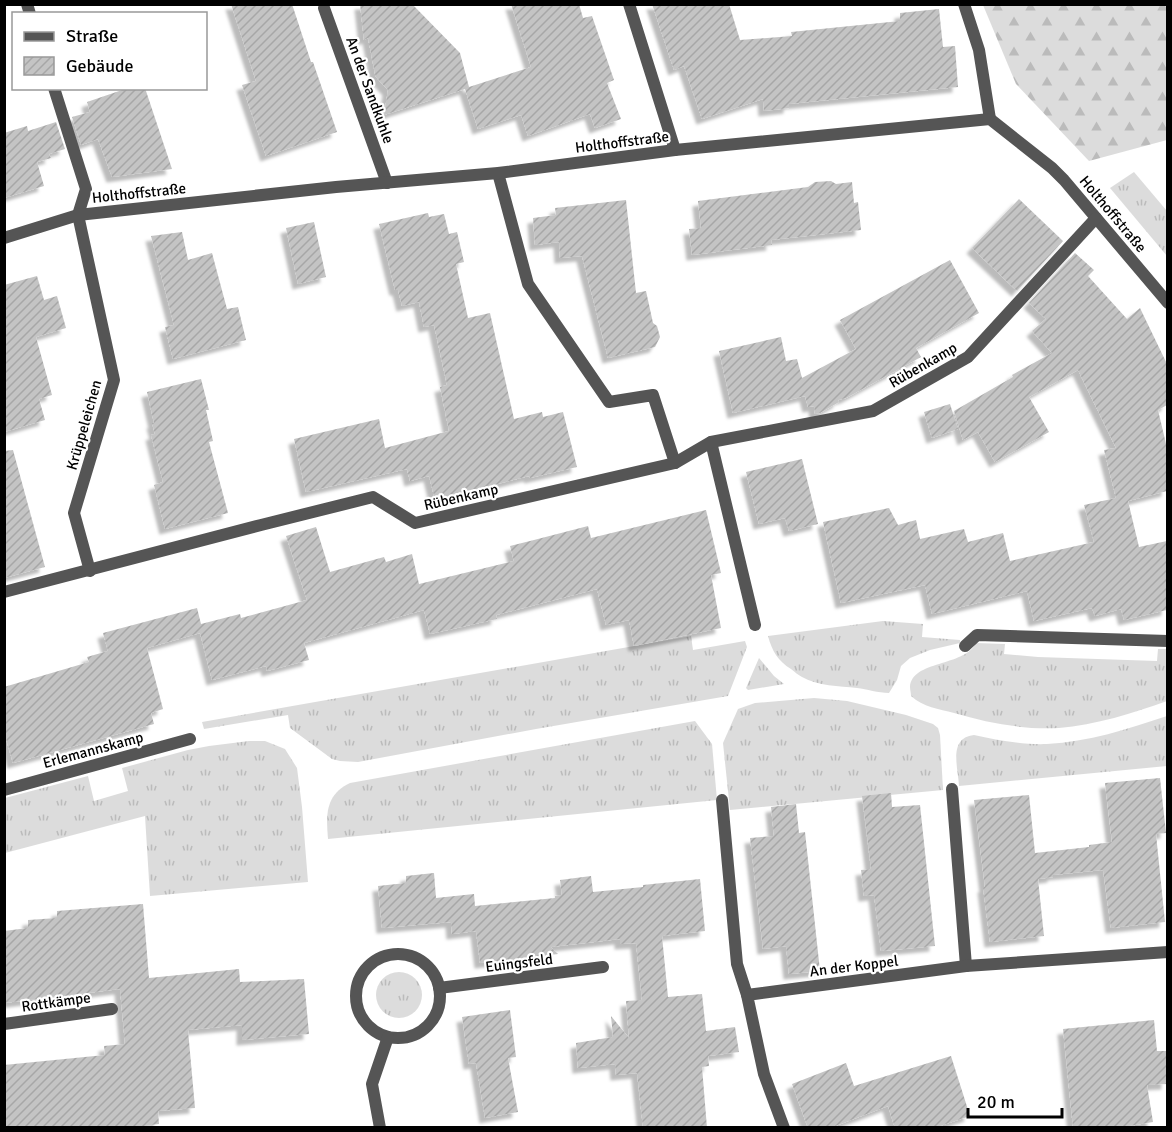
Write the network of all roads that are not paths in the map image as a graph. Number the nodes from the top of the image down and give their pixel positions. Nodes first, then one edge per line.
1 (628, 4) edge
2 (964, 4) edge
3 (324, 8) dead end
4 (55, 90) edge
5 (990, 119) junction
6 (675, 150) junction
7 (498, 173) junction
8 (387, 183) junction
9 (78, 215) junction
10 (1096, 218) junction
11 (4, 238) edge
12 (1167, 303) edge
13 (711, 442) junction
14 (675, 463) junction
15 (90, 571) junction
16 (4, 592) edge
17 (755, 625) dead end
18 (1167, 641) edge
19 (965, 646) dead end
20 (190, 739) dead end
21 (952, 789) dead end
22 (4, 790) edge
23 (722, 800) dead end
24 (1167, 952) edge
25 (966, 966) junction
26 (603, 968) dead end
27 (439, 988) junction
28 (747, 995) junction
29 (112, 1009) dead end
30 (4, 1024) edge
31 (388, 1037) junction
32 (380, 1128) edge
33 (784, 1128) edge

1 - 6 street
2 - 5 street
3 - 8 street, An der Sandkuhle
4 - 9 street
5 - 6 street, Holthoffstraße
5 - 10 street, Holthoffstraße
6 - 7 street, Holthoffstraße
7 - 8 street, Holthoffstraße
7 - 14 street
8 - 9 street, Holthoffstraße
9 - 11 street, Holthoffstraße
9 - 15 street, Krüppeleichen
10 - 12 street, Holthoffstraße
10 - 13 street, Rübenkamp
13 - 14 street, Rübenkamp
13 - 17 street
14 - 15 street, Rübenkamp
15 - 16 street
18 - 19 street
20 - 22 street, Erlemannskamp
21 - 25 street
23 - 28 street
24 - 25 street, An der Koppel
25 - 28 street, An der Koppel
26 - 27 street, Euingsfeld
27 - 31 street
27 - 31 street
28 - 33 street
29 - 30 street, Rottkämpe
31 - 32 street

